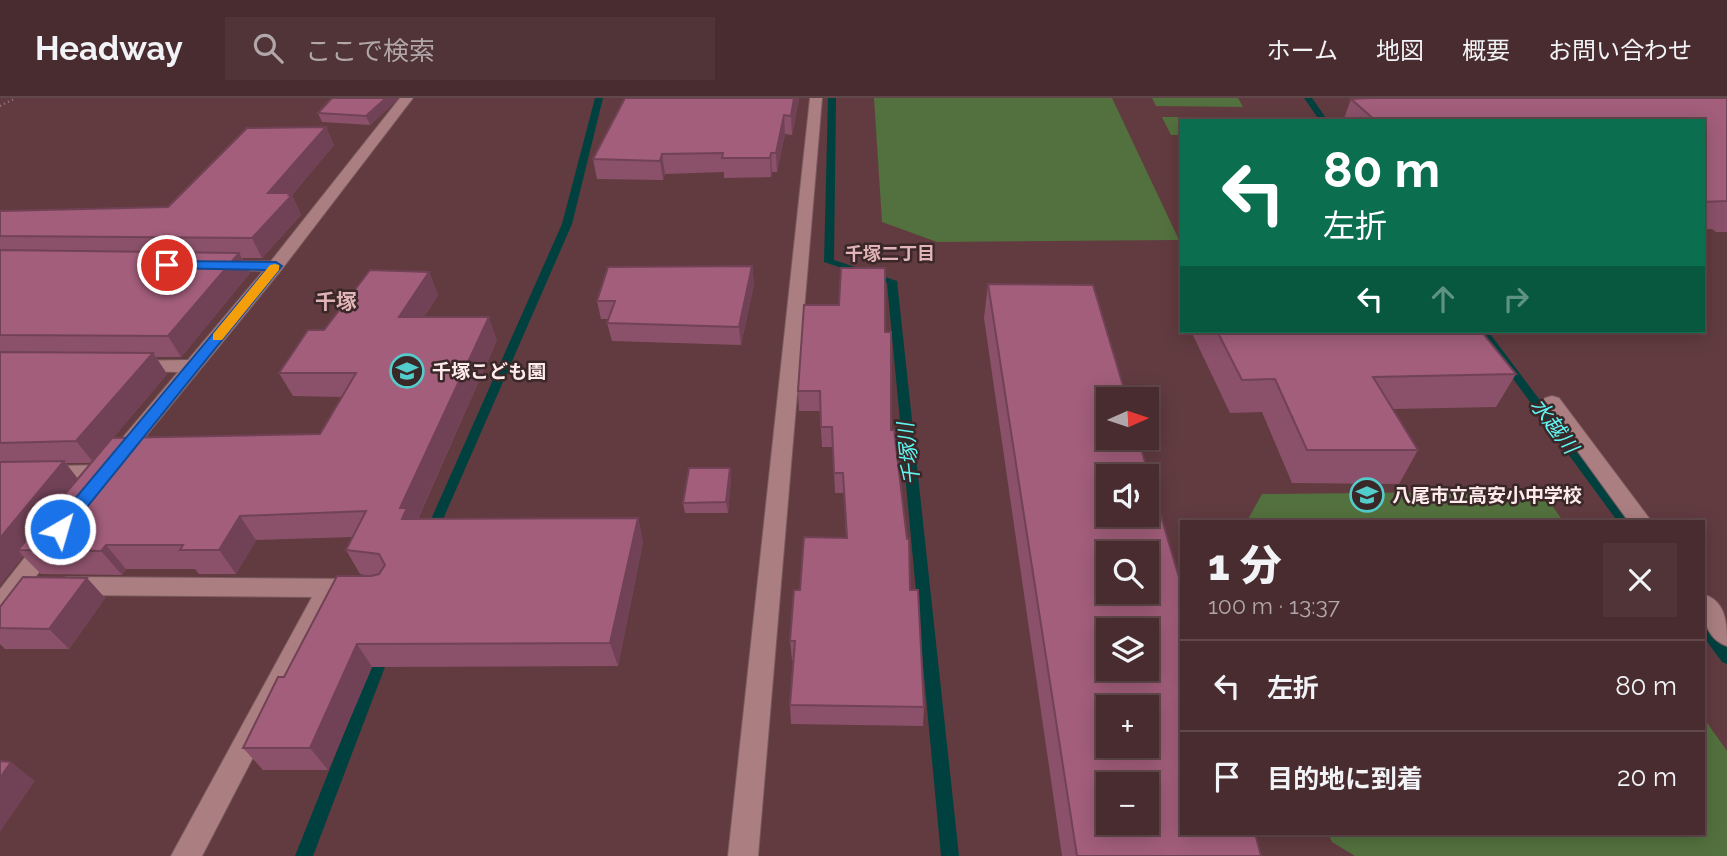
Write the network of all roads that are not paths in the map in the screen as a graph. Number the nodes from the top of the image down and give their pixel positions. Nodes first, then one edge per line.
1 (407, 98) edge
2 (816, 98) edge
3 (208, 265) edge
4 (276, 266) junction
5 (110, 365) edge
6 (193, 366) junction
7 (1552, 402) dead end
8 (105, 472) junction
9 (0, 474) edge
10 (89, 493) edge
11 (1640, 520) edge
12 (56, 534) edge
13 (16, 586) junction
14 (329, 588) junction
15 (384, 588) edge
16 (0, 606) edge
17 (1705, 606) edge
18 (1727, 636) edge
19 (186, 856) edge
20 (743, 856) edge

1 - 4 street
2 - 20 street
3 - 4 street
4 - 6 street
5 - 6 street
6 - 8 street
7 - 11 street
8 - 9 street
8 - 10 street
12 - 13 street
13 - 14 street
13 - 16 street
14 - 15 street
14 - 19 street
17 - 18 street

